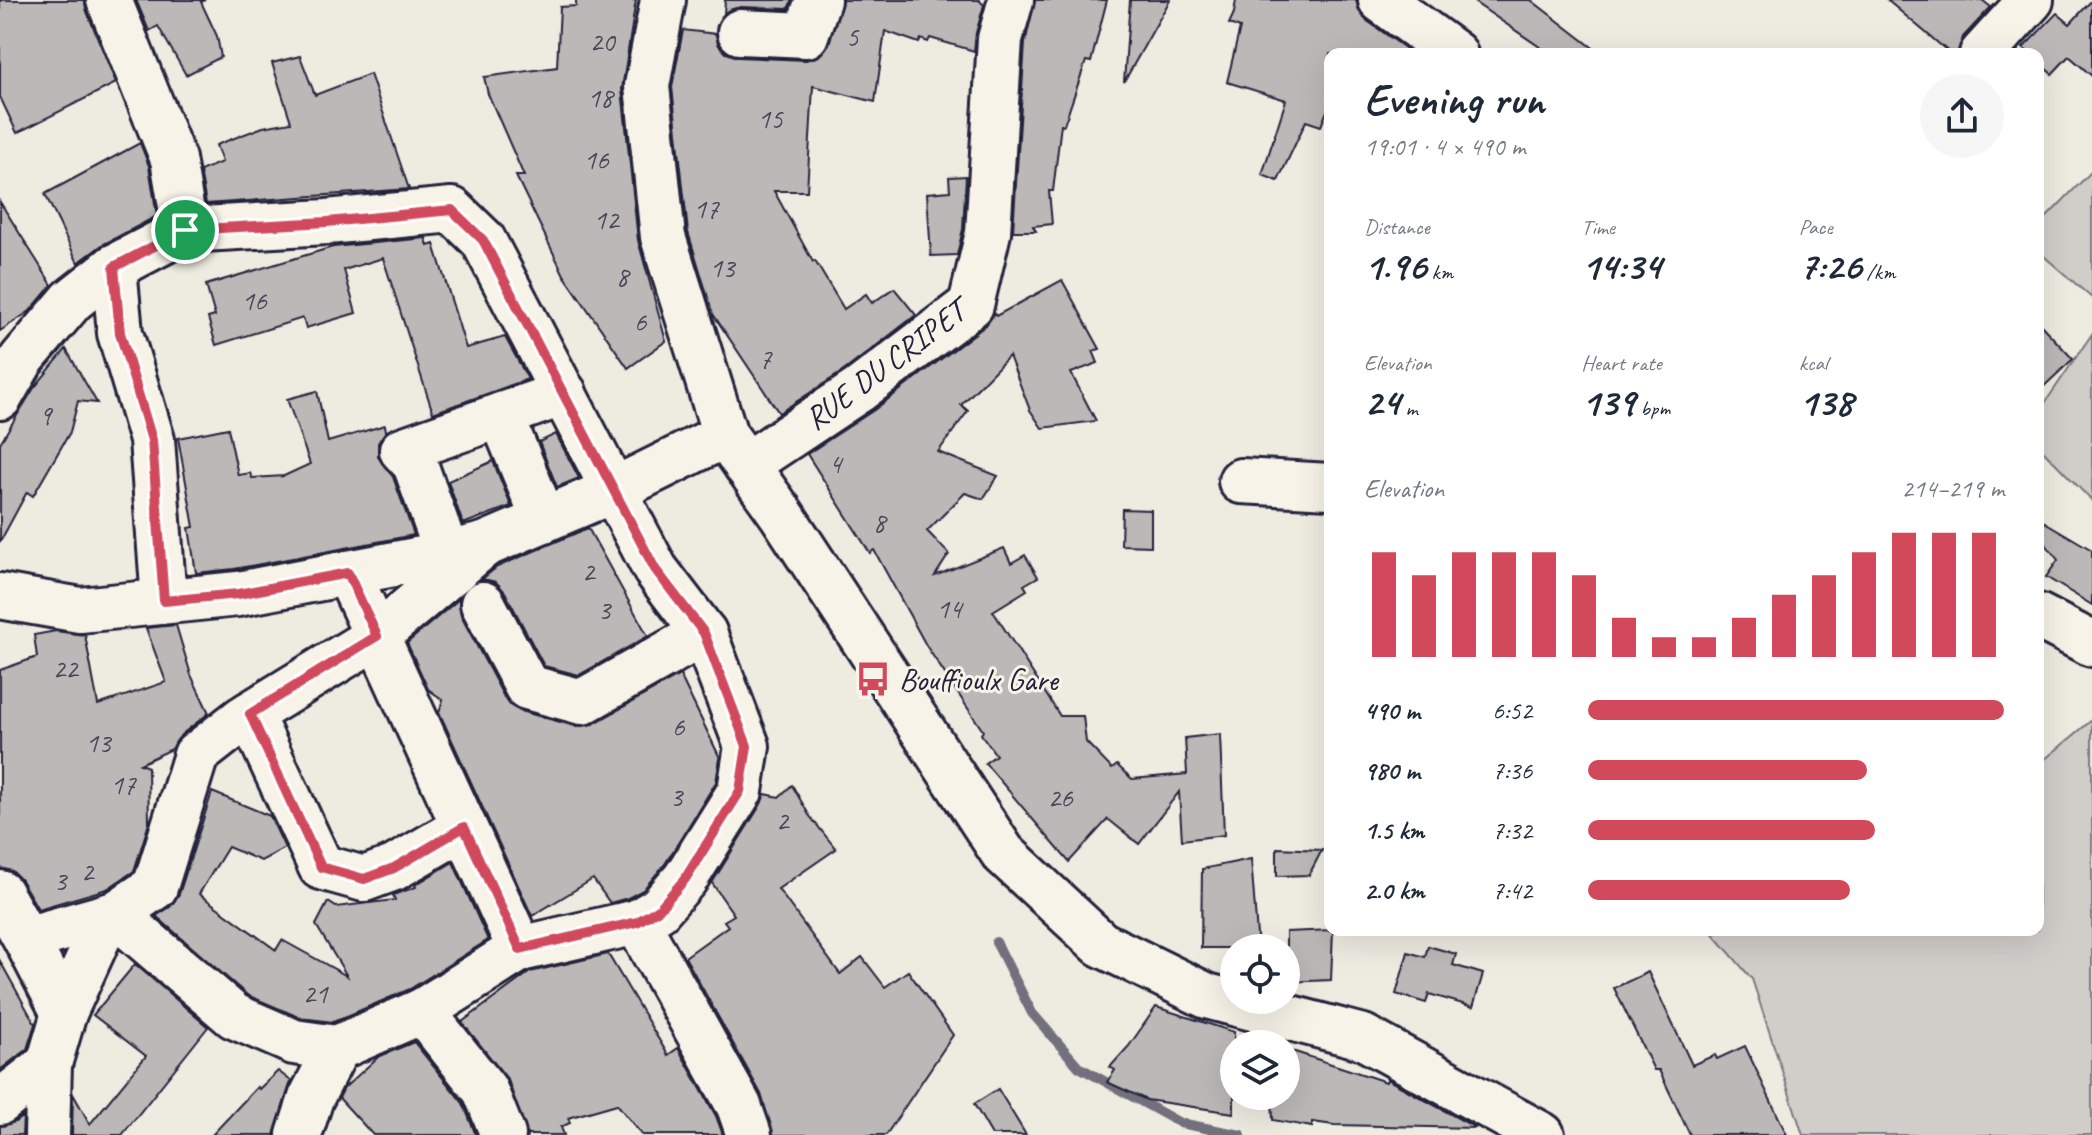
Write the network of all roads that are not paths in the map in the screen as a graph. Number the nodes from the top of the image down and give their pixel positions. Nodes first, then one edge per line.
1 (109, 0) edge
2 (663, 0) edge
3 (818, 0) edge
4 (1011, 0) edge
5 (1381, 0) edge
6 (2031, 0) edge
7 (740, 32) dead end
8 (1447, 48) edge
9 (1987, 48) edge
10 (185, 230) junction
11 (114, 267) junction
12 (564, 393) junction
13 (0, 397) edge
14 (501, 415) junction
15 (735, 450) junction
16 (1241, 481) dead end
17 (1324, 486) edge
18 (614, 490) junction
19 (544, 520) junction
20 (466, 549) junction
21 (348, 573) junction
22 (0, 596) edge
23 (164, 601) junction
24 (483, 604) dead end
25 (704, 633) junction
26 (377, 636) junction
27 (250, 714) junction
28 (464, 827) junction
29 (0, 893) edge
30 (115, 914) junction
31 (637, 922) junction
32 (26, 939) junction
33 (520, 949) junction
34 (422, 1011) junction
35 (64, 1013) junction
36 (337, 1048) junction
37 (49, 1064) junction
38 (0, 1102) edge
39 (47, 1135) edge
40 (299, 1135) edge
41 (503, 1135) edge
42 (749, 1135) edge
43 (1542, 1135) edge

1 - 10 street
2 - 15 street
3 - 7 street
4 - 15 street, RUE DU CRIPET
5 - 8 street
6 - 9 street
10 - 11 street
10 - 12 street
11 - 13 street
11 - 23 street
12 - 14 street
12 - 18 street
14 - 19 street
14 - 20 street
15 - 18 street, RUE DU CRIPET
15 - 43 street
16 - 17 street
18 - 19 street, RUE DU CRIPET
18 - 25 street
19 - 20 street, RUE DU CRIPET
20 - 21 street
20 - 26 street
21 - 23 street
21 - 26 street
22 - 23 street
24 - 25 street
25 - 31 street
26 - 27 street
26 - 28 street
27 - 28 street
27 - 30 street
28 - 33 street
29 - 32 street
30 - 32 street
30 - 35 street
30 - 36 street
31 - 33 street
31 - 42 street
32 - 35 street
33 - 34 street
34 - 36 street
34 - 41 street
35 - 37 street
36 - 40 street
37 - 38 street
37 - 39 street

